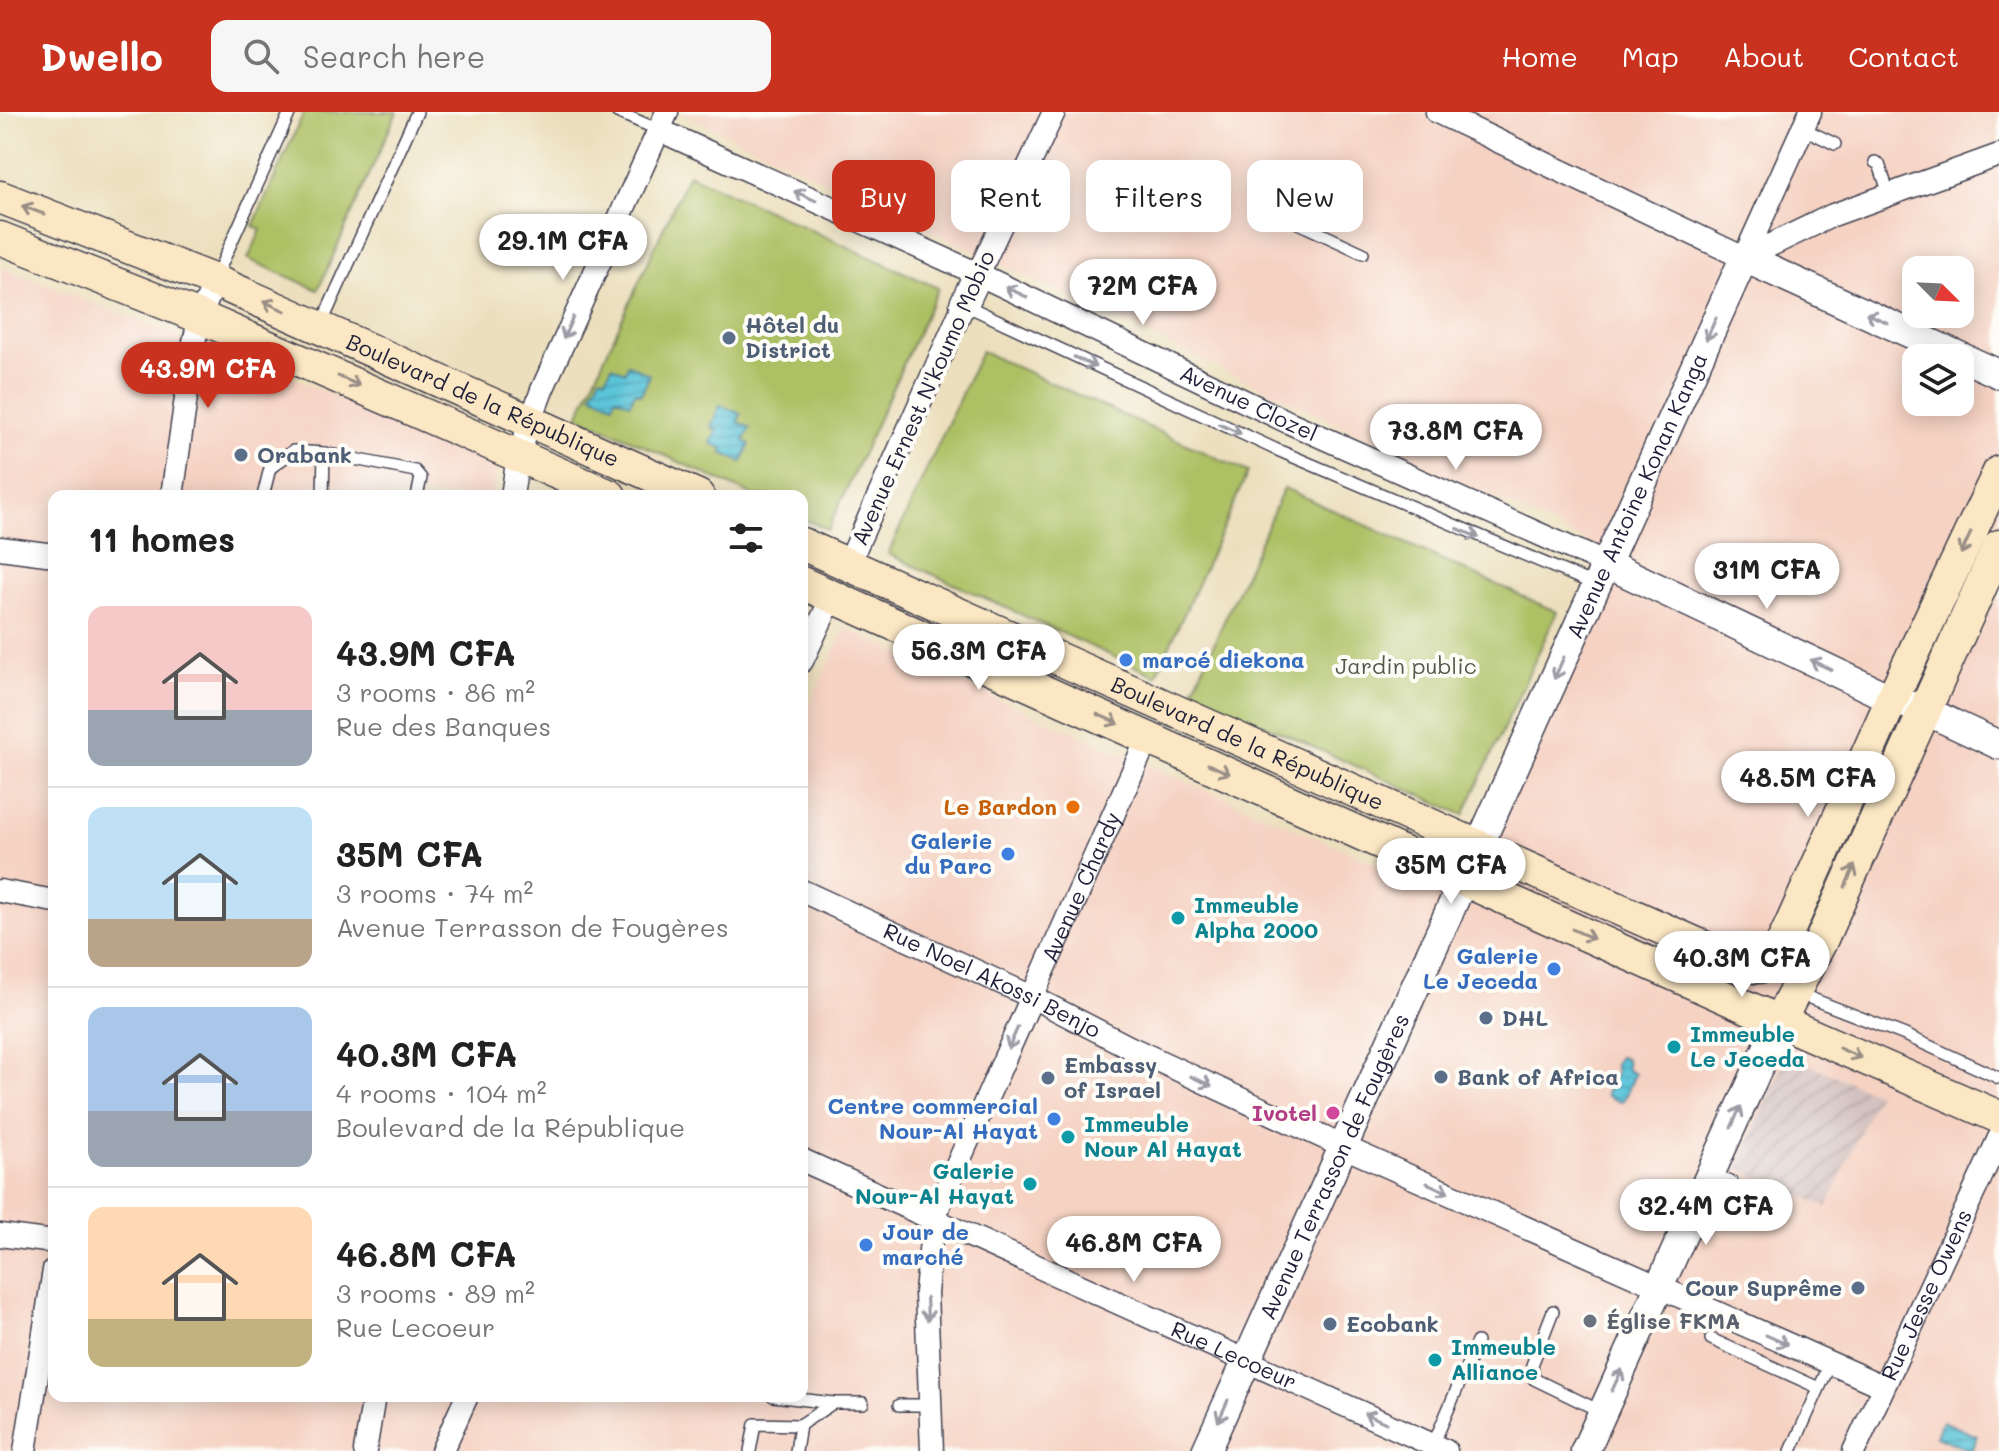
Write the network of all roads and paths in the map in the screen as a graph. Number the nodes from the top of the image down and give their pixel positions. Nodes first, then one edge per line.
1 (290, 112) edge
2 (417, 112) edge
3 (617, 112) edge
4 (1054, 112) edge
5 (1437, 112) edge
6 (1806, 120) edge
7 (663, 121) edge
8 (1835, 144) dead end
9 (1999, 155) edge
10 (1875, 162) dead end
11 (1889, 194) junction
12 (0, 197) edge
13 (1318, 232) edge
14 (0, 238) edge
15 (1363, 253) dead end
16 (1744, 258) junction
17 (978, 274) junction
18 (215, 281) junction
19 (964, 304) junction
20 (200, 317) junction
21 (320, 327) junction
22 (1999, 374) edge
23 (531, 422) junction
24 (324, 453) junction
25 (518, 456) junction
26 (1999, 472) edge
27 (173, 490) edge
28 (264, 490) edge
29 (323, 490) edge
30 (418, 490) edge
31 (513, 490) edge
32 (596, 490) edge
33 (684, 490) edge
34 (1999, 546) edge
35 (808, 547) edge
36 (0, 548) edge
37 (48, 554) edge
38 (848, 565) junction
39 (1607, 573) junction
40 (808, 586) edge
41 (832, 597) junction
42 (808, 648) edge
43 (1892, 699) junction
44 (1923, 711) junction
45 (1148, 737) junction
46 (1999, 745) edge
47 (1479, 847) junction
48 (1464, 881) junction
49 (0, 891) edge
50 (808, 894) edge
51 (48, 900) edge
52 (1765, 965) junction
53 (1795, 992) junction
54 (1032, 997) junction
55 (1779, 1022) junction
56 (1999, 1078) edge
57 (1999, 1117) edge
58 (1999, 1138) edge
59 (1344, 1147) junction
60 (808, 1163) edge
61 (933, 1219) junction
62 (0, 1235) edge
63 (48, 1241) edge
64 (1660, 1287) junction
65 (48, 1307) edge
66 (1553, 1311) dead end
67 (1711, 1339) dead end
68 (1477, 1342) dead end
69 (1246, 1360) junction
70 (1830, 1364) junction
71 (1882, 1386) junction
72 (1819, 1388) junction
73 (808, 1400) edge
74 (373, 1402) edge
75 (464, 1402) edge
76 (833, 1403) junction
77 (863, 1403) dead end
78 (899, 1405) dead end
79 (930, 1405) junction
80 (1603, 1412) junction
81 (800, 1425) junction
82 (1439, 1448) edge
83 (1857, 1450) edge
84 (25, 1451) edge
85 (365, 1451) edge
86 (442, 1451) edge
87 (750, 1451) edge
88 (796, 1451) edge
89 (932, 1451) edge
90 (1206, 1451) edge
91 (1585, 1451) edge
92 (1791, 1451) edge

1 - 18 lane
2 - 21 lane
3 - 7 lane, Avenue Clozel
4 - 17 street, Avenue Ernest N'koumo Mobio
5 - 16 street
6 - 8 lane
6 - 16 street, Avenue Antoine Konan Kanga
17 -> 7 street, Avenue Clozel
7 -> 23 street
9 - 11 street
10 - 11 lane
11 - 16 street
18 -> 12 main road, Boulevard de la République
13 - 15 lane
14 - 20 main road, Boulevard de la République
22 -> 16 street
16 -> 39 street, Avenue Antoine Konan Kanga
17 - 19 street, Avenue Ernest N'koumo Mobio
39 -> 17 street, Avenue Clozel
18 - 20 street
21 -> 18 main road, Boulevard de la République
19 - 38 street, Avenue Ernest N'koumo Mobio
19 -> 39 lane
20 -> 25 main road, Boulevard de la République
20 - 27 street
21 - 23 main road, Boulevard de la République
23 - 25 street
23 - 33 main road, Boulevard de la République
24 - 28 lane
24 - 29 lane
24 - 30 lane
25 - 31 street
25 - 32 main road, Boulevard de la République
26 -> 43 main road
34 - 44 main road
35 - 38 main road, Boulevard de la République
36 - 37 street
38 - 41 street, Avenue Ernest N'koumo Mobio
38 - 47 main road, Boulevard de la République
43 -> 39 street, Avenue Clozel
39 -> 47 street, Avenue Antoine Konan Kanga
40 - 41 main road, Boulevard de la République
41 - 42 street
41 -> 45 main road, Boulevard de la République
43 - 44 street, Avenue Clozel
43 - 52 main road
44 - 46 street, Avenue Clozel
53 -> 44 main road
45 -> 48 main road, Boulevard de la République
45 - 54 street, Avenue Chardy
47 - 48 street, Avenue Antoine Konan Kanga
47 - 52 main road, Boulevard de la République
48 -> 55 main road, Boulevard de la République
48 - 59 street, Avenue Terrasson de Fougères
49 - 51 street
50 - 54 street, Rue Noel Akossi Benjo
52 - 55 main road
53 - 55 main road
53 - 56 lane
54 -> 59 street, Rue Noel Akossi Benjo
54 -> 61 street, Avenue Chardy
55 -> 57 main road, Boulevard de la République
64 -> 55 street
58 - 71 street, Rue Jesse Owens
59 -> 64 street, Rue Noel Akossi Benjo
59 - 69 street, Avenue Terrasson de Fougères
60 - 61 street, Rue Lecoeur
61 - 69 street, Rue Lecoeur
61 -> 79 street, Avenue Chardy
62 - 63 street
64 -> 70 street, Rue Noel Akossi Benjo
80 -> 64 street
65 - 84 street
66 - 80 lane
67 - 72 lane
68 - 82 lane
82 -> 69 street, Rue Lecoeur
69 -> 90 street, Avenue Terrasson de Fougères
70 - 71 street, Rue Noel Akossi Benjo
70 - 72 lane
71 - 83 street, Rue Jesse Owens
72 - 92 lane
73 - 76 lane
74 - 85 street
75 - 86 street
76 - 77 lane
76 - 81 lane
78 - 79 lane
79 - 89 street, Avenue Chardy
80 - 91 street
81 - 87 lane
81 - 88 lane

